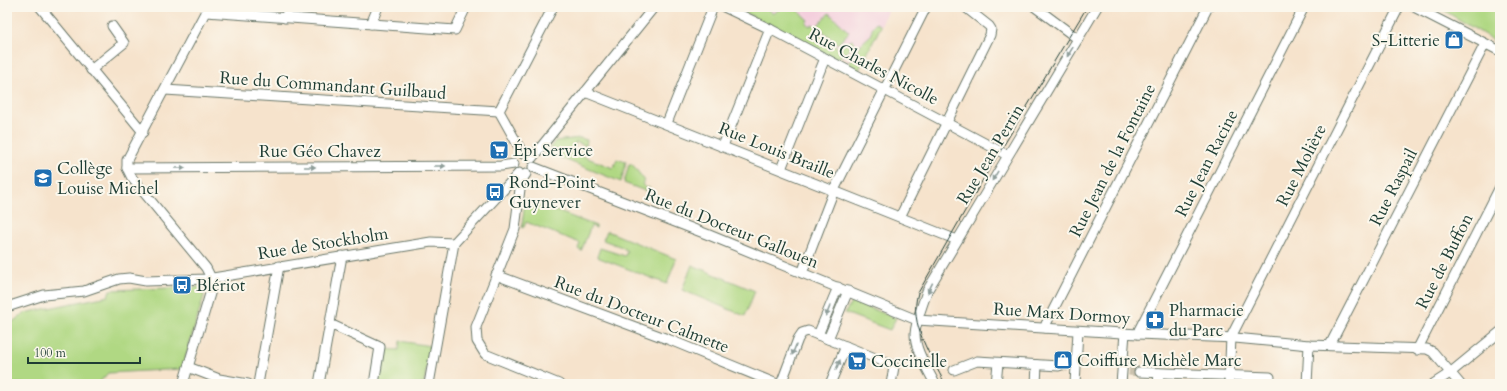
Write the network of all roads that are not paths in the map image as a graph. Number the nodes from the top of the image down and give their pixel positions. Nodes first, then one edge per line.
1 (40, 7) edge
2 (289, 7) edge
3 (378, 7) edge
4 (466, 7) edge
5 (553, 7) edge
6 (654, 7) edge
7 (713, 7) edge
8 (724, 7) edge
9 (926, 7) edge
10 (965, 7) edge
11 (1035, 7) edge
12 (1097, 7) edge
13 (1208, 7) edge
14 (1304, 7) edge
15 (1399, 7) edge
16 (1414, 7) edge
17 (205, 9) edge
18 (285, 18) junction
19 (371, 24) junction
20 (112, 26) dead end
21 (770, 29) junction
22 (1078, 39) junction
23 (1485, 44) junction
24 (1500, 51) edge
25 (825, 58) junction
26 (91, 70) junction
27 (165, 90) junction
28 (884, 90) junction
29 (585, 92) junction
30 (499, 111) junction
31 (667, 123) junction
32 (946, 123) junction
33 (143, 132) junction
34 (723, 146) junction
35 (1007, 156) junction
36 (514, 164) junction
37 (527, 165) junction
38 (127, 168) junction
39 (781, 169) junction
40 (1500, 187) edge
41 (834, 190) junction
42 (900, 217) junction
43 (957, 240) junction
44 (454, 243) junction
45 (342, 256) junction
46 (279, 266) junction
47 (802, 273) junction
48 (496, 275) junction
49 (211, 278) junction
50 (838, 287) junction
51 (848, 291) junction
52 (7, 307) edge
53 (917, 320) junction
54 (330, 324) junction
55 (1046, 328) junction
56 (1078, 331) junction
57 (1500, 332) edge
58 (1124, 333) junction
59 (1138, 334) junction
60 (818, 335) junction
61 (1231, 337) junction
62 (828, 339) junction
63 (1309, 345) junction
64 (1330, 345) junction
65 (846, 346) junction
66 (1419, 350) junction
67 (998, 363) junction
68 (1037, 365) junction
69 (188, 367) junction
70 (1067, 367) junction
71 (954, 370) dead end
72 (1130, 371) junction
73 (1159, 373) junction
74 (1450, 373) junction
75 (1270, 377) dead end
76 (1229, 379) edge
77 (218, 382) edge
78 (183, 384) edge
79 (248, 384) edge
80 (258, 384) edge
81 (319, 384) edge
82 (374, 384) edge
83 (430, 384) edge
84 (559, 384) edge
85 (777, 384) edge
86 (781, 384) edge
87 (830, 384) edge
88 (891, 384) edge
89 (935, 384) edge
90 (996, 384) edge
91 (1036, 384) edge
92 (1075, 384) edge
93 (1121, 384) edge
94 (1158, 384) edge
95 (1307, 384) edge
96 (1432, 384) edge
97 (1460, 384) edge

1 - 26 street
2 - 18 street
3 - 19 street
4 - 19 street
5 - 30 street
6 - 29 street
7 - 31 street
8 - 21 street, Rue Charles Nicolle
9 - 28 street
10 - 32 street
11 - 22 street
12 - 22 street, Rue Jean Perrin
13 - 55 street, Rue Jean de la Fontaine
14 - 59 street, Rue Jean Racine
15 - 61 street, Rue Molière
16 - 23 street
17 - 18 street
17 - 27 street
18 - 19 street
20 - 26 street
21 - 25 street, Rue Charles Nicolle
21 - 34 street
22 -> 35 street, Rue Jean Perrin
23 - 24 street
23 - 64 street, Rue Raspail
25 - 28 street, Rue Charles Nicolle
25 - 39 street
26 - 33 street
27 - 30 street, Rue du Commandant Guilbaud
27 - 33 street
28 - 32 street, Rue Charles Nicolle
28 - 41 street
29 - 31 street, Rue Louis Braille
29 - 37 street
30 - 37 street
31 - 34 street, Rue Louis Braille
32 - 35 street, Rue Charles Nicolle
32 - 42 street
33 - 38 street
34 - 39 street, Rue Louis Braille
35 -> 43 street, Rue Jean Perrin
36 - 37 street
36 - 37 street
38 -> 36 street, Rue Géo Chavez
37 - 44 street
37 - 47 street, Rue du Docteur Gallouen
37 - 48 street
38 - 49 street
39 - 41 street, Rue Louis Braille
40 - 66 street, Rue de Buffon
41 - 42 street, Rue Louis Braille
41 - 47 street
42 - 43 street, Rue Louis Braille
43 -> 53 street, Rue Jean Perrin
44 - 45 street, Rue de Stockholm
44 - 83 street
45 - 46 street, Rue de Stockholm
45 - 54 street
46 - 49 street, Rue de Stockholm
46 - 80 street
47 - 50 street, Rue du Docteur Gallouen
48 - 84 street
48 - 85 street, Rue du Docteur Calmette
49 - 52 street, Rue de Stockholm
49 - 69 street
50 - 51 street, Rue du Docteur Gallouen
50 -> 60 street
51 - 53 street, Rue du Docteur Gallouen
51 - 62 street
53 - 55 street, Rue Marx Dormoy
53 - 89 street, Rue Jean Perrin
54 - 81 street
54 - 82 street
55 - 56 street, Rue Marx Dormoy
56 - 58 street, Rue Marx Dormoy
56 - 70 street
57 - 74 street
58 - 59 street, Rue Marx Dormoy
58 - 72 street
59 - 61 street, Rue Marx Dormoy
60 - 62 street
60 -> 86 street
61 - 63 street, Rue Marx Dormoy
61 - 76 street
62 - 65 street
63 - 64 street, Rue Marx Dormoy
63 - 95 street
64 - 66 street, Rue Marx Dormoy
87 -> 65 street
65 - 88 street
66 - 74 street, Rue Marx Dormoy
67 - 68 street
67 - 71 street
67 - 90 street
68 - 70 street
68 - 91 street
69 - 77 street
69 - 78 street
70 - 92 street
72 - 73 street
72 - 93 street
73 - 76 street
73 - 94 street
74 - 96 street
74 - 97 street, Rue Marx Dormoy
75 - 76 street
77 - 79 street

